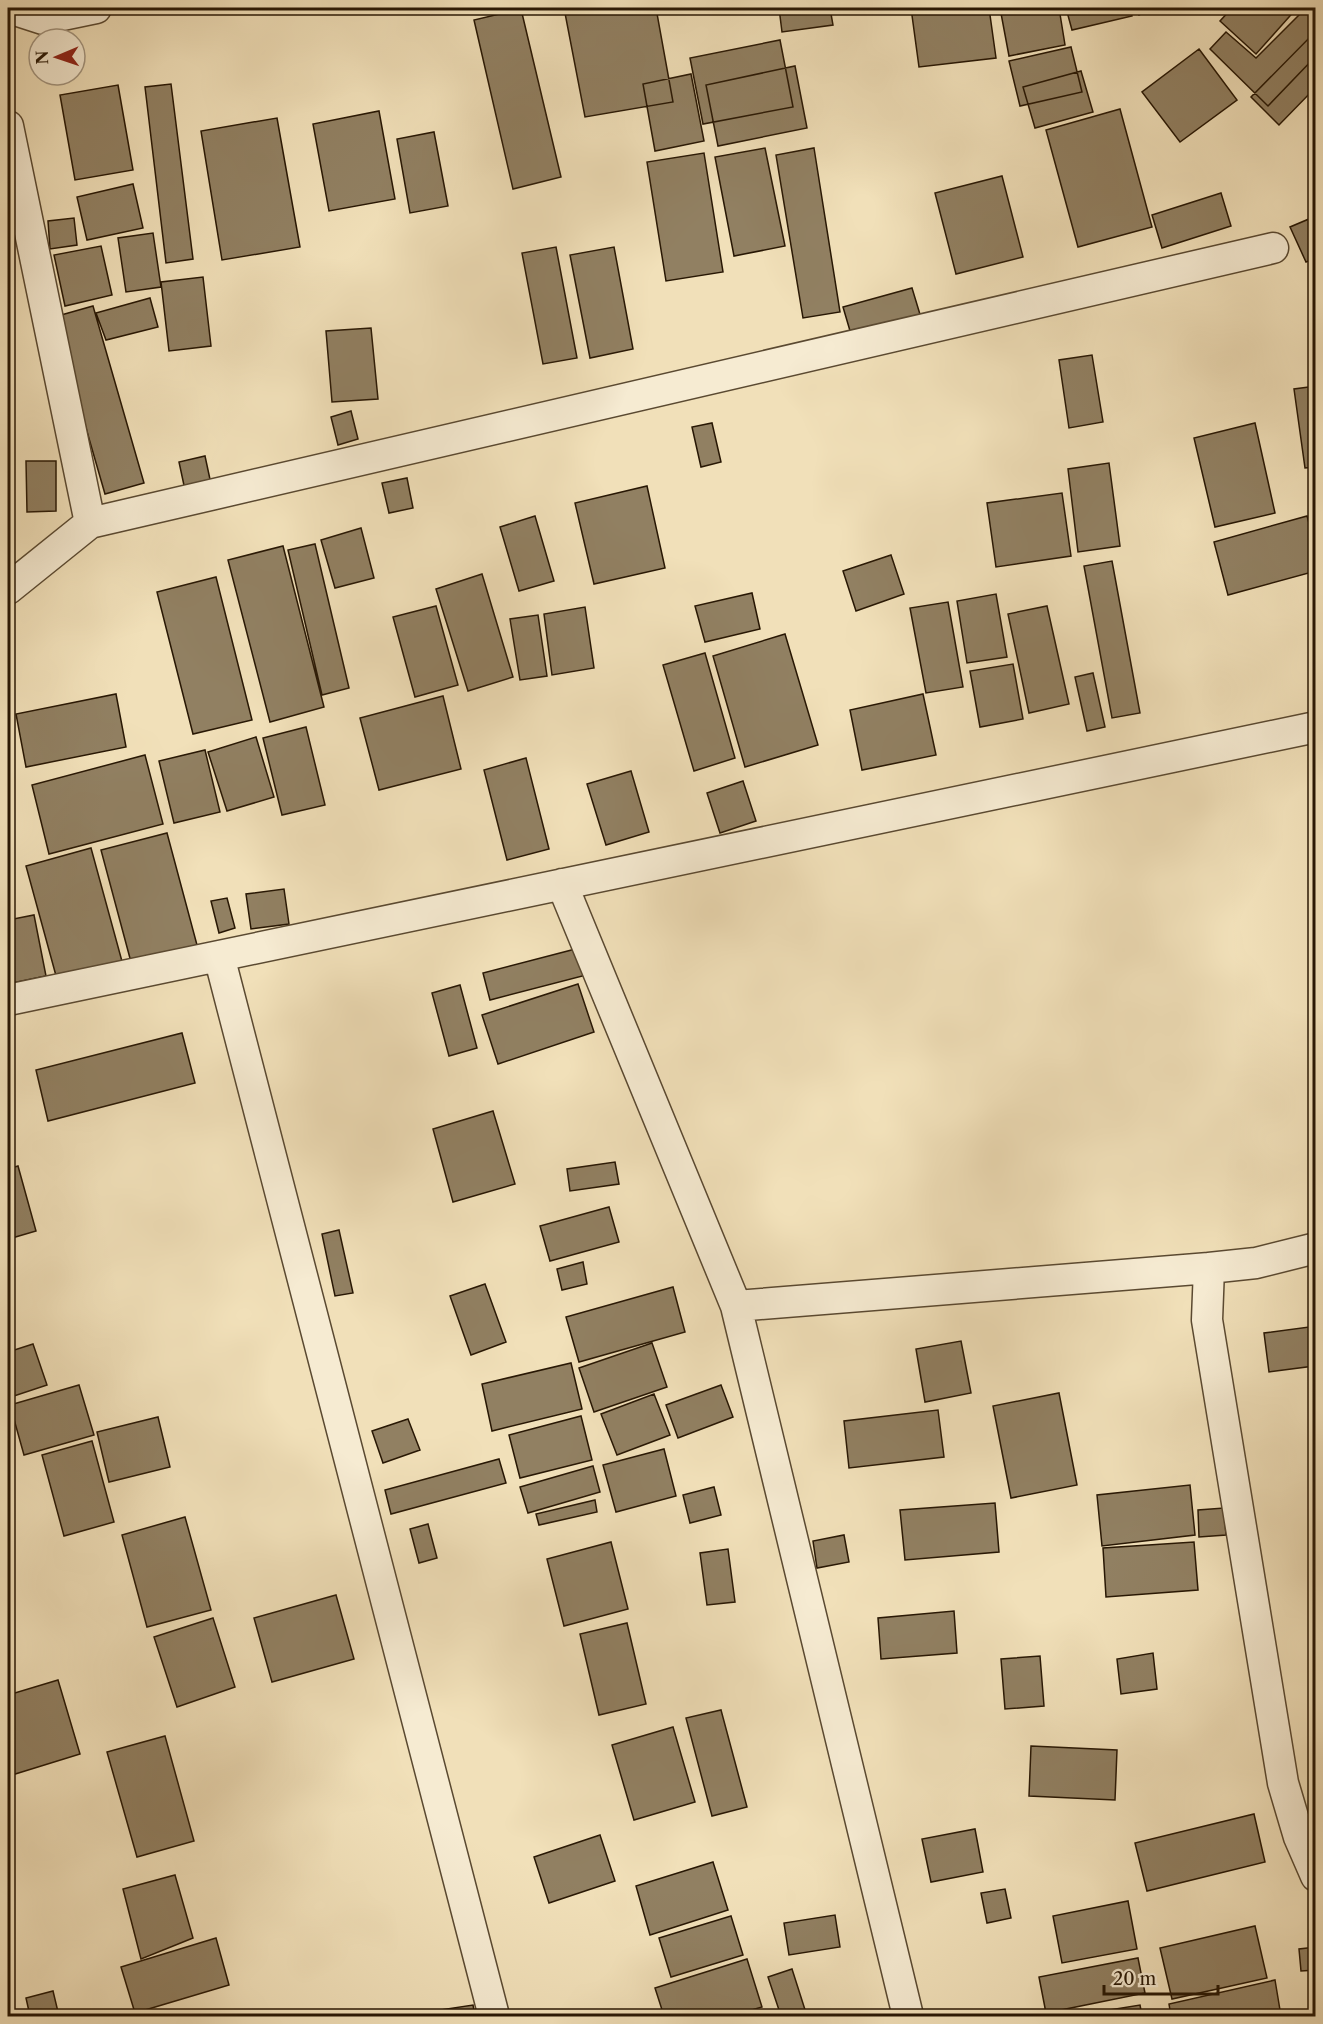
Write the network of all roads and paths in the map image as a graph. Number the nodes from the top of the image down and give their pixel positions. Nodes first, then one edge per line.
1 (9, 8) edge
2 (96, 8) edge
3 (8, 126) edge
4 (1273, 248) dead end
5 (90, 523) junction
6 (8, 589) edge
7 (1316, 727) edge
8 (562, 884) junction
9 (219, 956) junction
10 (8, 1000) edge
11 (1316, 1248) edge
12 (1209, 1268) junction
13 (736, 1306) junction
14 (1316, 1876) edge
15 (494, 2016) edge
16 (908, 2016) edge

1 - 2 street
3 - 5 street
4 - 5 street
5 - 6 street
7 - 8 street
8 - 9 street
8 - 13 street
9 - 10 street
9 - 15 street
11 - 12 street
12 - 13 street
12 - 14 street
13 - 16 street

